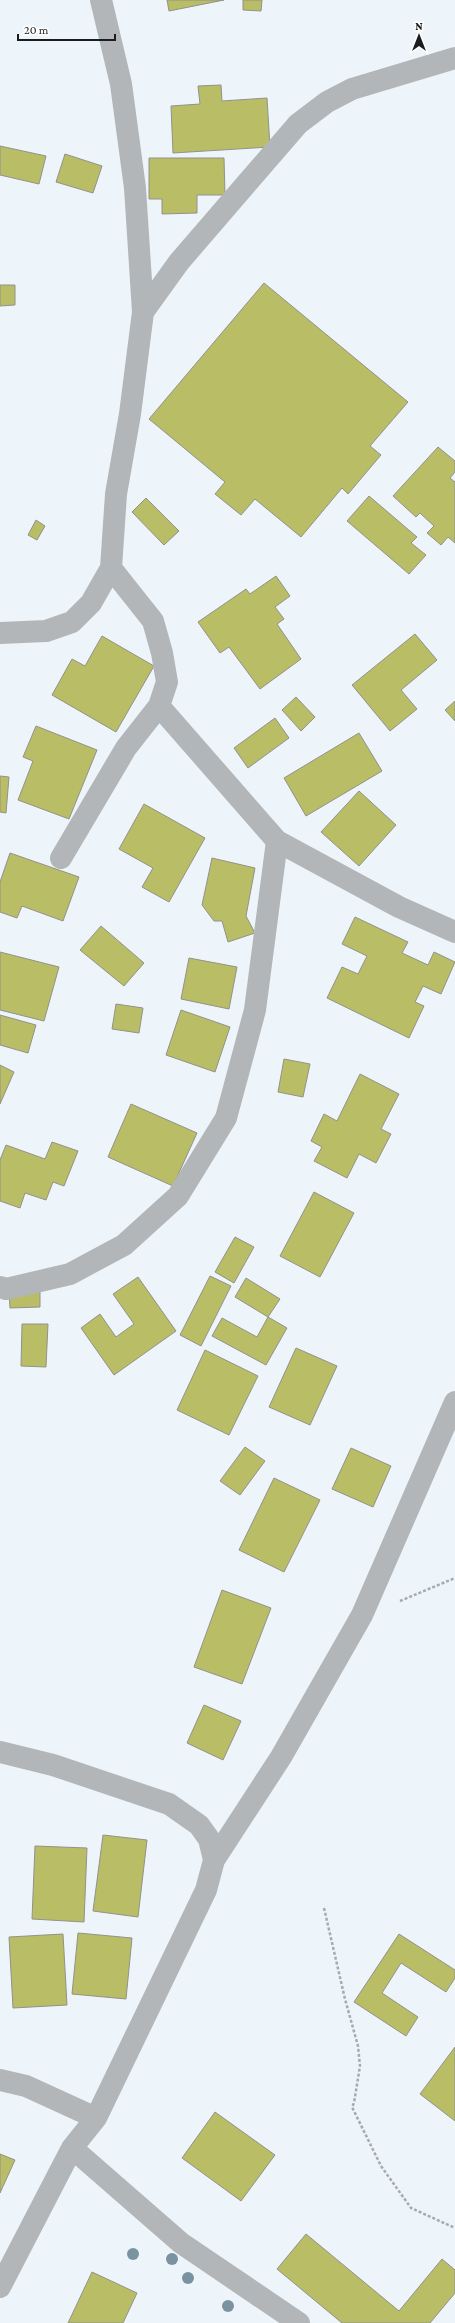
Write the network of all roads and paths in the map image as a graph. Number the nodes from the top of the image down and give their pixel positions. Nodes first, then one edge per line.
1 (101, 0) edge
2 (455, 58) edge
3 (143, 312) junction
4 (111, 568) junction
5 (0, 633) edge
6 (159, 706) junction
7 (277, 841) junction
8 (61, 858) dead end
9 (455, 932) edge
10 (0, 1287) edge
11 (455, 1402) edge
12 (455, 1578) edge
13 (362, 1615) junction
14 (0, 1752) edge
15 (214, 1860) junction
16 (324, 1908) dead end
17 (0, 2080) edge
18 (96, 2118) junction
19 (72, 2148) junction
20 (455, 2228) edge
21 (0, 2287) edge
22 (299, 2323) edge

1 - 3 street
2 - 3 street
3 - 4 street
4 - 5 street
4 - 6 street
6 - 7 street
6 - 8 street
7 - 9 street
7 - 10 street
11 - 13 street
12 - 13 path
13 - 15 street
14 - 15 street
15 - 18 street
16 - 20 path
17 - 18 street
18 - 19 street
19 - 21 street
19 - 22 street

